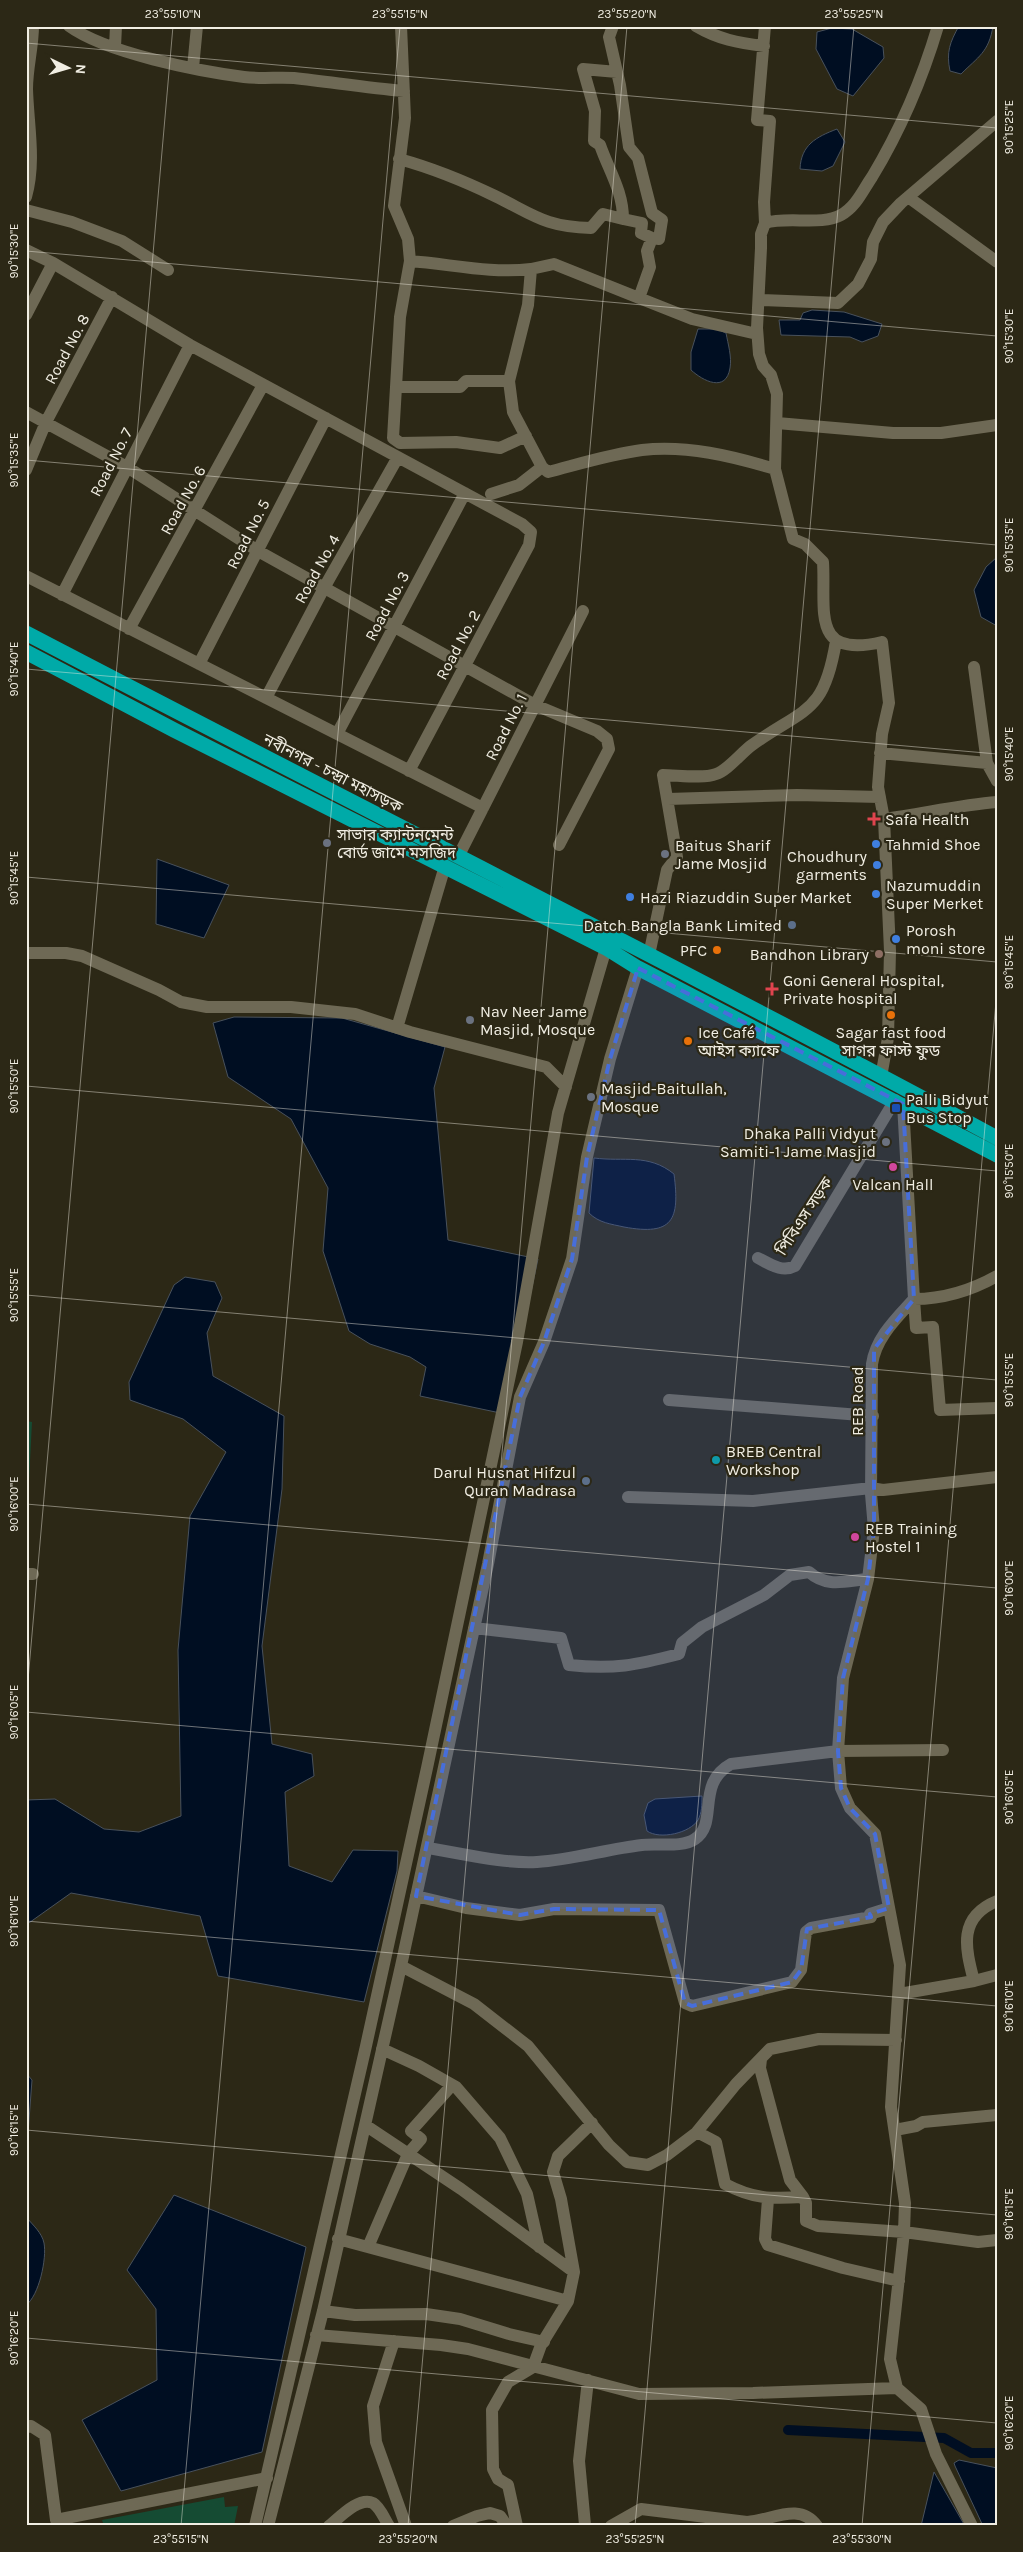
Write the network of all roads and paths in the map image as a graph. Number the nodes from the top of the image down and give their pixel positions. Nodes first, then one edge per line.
1 (33, 26) edge
2 (69, 26) edge
3 (116, 26) edge
4 (196, 26) edge
5 (401, 26) edge
6 (612, 26) edge
7 (696, 26) edge
8 (765, 26) edge
9 (938, 26) edge
10 (764, 46) junction
11 (115, 47) junction
12 (193, 68) junction
13 (617, 72) junction
14 (404, 91) junction
15 (997, 121) edge
16 (399, 159) junction
17 (908, 197) junction
18 (26, 198) edge
19 (26, 210) edge
20 (623, 219) junction
21 (766, 224) junction
22 (652, 238) junction
23 (26, 250) edge
24 (410, 261) junction
25 (997, 262) edge
26 (53, 263) junction
27 (531, 269) junction
28 (168, 270) dead end
29 (112, 297) junction
30 (639, 298) junction
31 (760, 300) junction
32 (26, 315) edge
33 (757, 334) junction
34 (190, 345) junction
35 (509, 381) junction
36 (263, 385) junction
37 (396, 387) junction
38 (26, 412) edge
39 (326, 418) junction
40 (46, 422) junction
41 (777, 423) junction
42 (997, 425) edge
43 (526, 436) junction
44 (398, 457) junction
45 (127, 467) junction
46 (542, 467) junction
47 (775, 469) junction
48 (26, 470) edge
49 (465, 493) junction
50 (491, 494) dead end
51 (196, 511) junction
52 (258, 551) junction
53 (26, 576) edge
54 (324, 588) junction
55 (62, 595) junction
56 (583, 611) dead end
57 (394, 627) junction
58 (129, 629) junction
59 (26, 633) edge
60 (836, 641) junction
61 (26, 652) edge
62 (199, 664) junction
63 (465, 666) junction
64 (974, 667) dead end
65 (266, 698) junction
66 (535, 705) junction
67 (337, 734) junction
68 (880, 753) junction
69 (986, 763) junction
70 (410, 771) junction
71 (997, 781) edge
72 (880, 797) junction
73 (668, 800) junction
74 (997, 802) edge
75 (483, 808) junction
76 (884, 819) junction
77 (559, 845) dead end
78 (458, 857) junction
79 (445, 866) junction
80 (606, 948) junction
81 (26, 953) edge
82 (648, 955) junction
83 (638, 968) junction
84 (397, 1028) junction
85 (881, 1076) junction
86 (566, 1087) junction
87 (899, 1102) junction
88 (997, 1138) edge
89 (997, 1154) edge
90 (758, 1258) dead end
91 (997, 1276) edge
92 (914, 1299) junction
93 (669, 1400) dead end
94 (997, 1408) edge
95 (873, 1416) junction
96 (997, 1477) edge
97 (872, 1488) junction
98 (628, 1497) dead end
99 (868, 1579) junction
100 (474, 1628) junction
101 (943, 1750) dead end
102 (838, 1752) junction
103 (427, 1848) junction
104 (416, 1896) junction
105 (997, 1901) edge
106 (890, 1908) junction
107 (401, 1966) junction
108 (997, 1975) edge
109 (974, 1981) junction
110 (899, 1994) junction
111 (896, 2040) junction
112 (382, 2049) junction
113 (761, 2059) junction
114 (452, 2085) junction
115 (997, 2116) edge
116 (592, 2123) junction
117 (364, 2125) junction
118 (895, 2130) junction
119 (697, 2132) junction
120 (408, 2154) junction
121 (803, 2197) junction
122 (768, 2199) junction
123 (904, 2232) junction
124 (338, 2239) junction
125 (997, 2240) edge
126 (368, 2247) junction
127 (539, 2247) junction
128 (574, 2272) junction
129 (899, 2281) junction
130 (568, 2301) junction
131 (323, 2311) junction
132 (316, 2335) junction
133 (394, 2341) junction
134 (544, 2342) junction
135 (533, 2367) junction
136 (588, 2380) junction
137 (897, 2388) junction
138 (26, 2427) edge
139 (267, 2478) junction
140 (585, 2525) edge
141 (255, 2526) edge
142 (268, 2526) edge
143 (329, 2526) edge
144 (389, 2526) edge
145 (406, 2526) edge
146 (454, 2526) edge
147 (507, 2526) edge
148 (516, 2526) edge
149 (611, 2526) edge
150 (817, 2526) edge
151 (972, 2526) edge

1 - 18 street
2 - 11 street
3 - 11 street
4 - 12 street
5 - 14 street
6 - 13 street
7 - 10 street
8 - 10 street
9 - 21 street
10 - 21 street
11 - 12 street
12 - 14 street
13 - 20 street
13 - 22 street
14 - 16 street
15 - 17 street
16 - 20 street
16 - 24 street
17 - 25 street
17 - 31 street
19 - 28 street
20 - 22 street
21 - 31 street
22 - 30 street
23 - 26 street
24 - 27 street
24 - 37 street
26 - 29 street
26 - 32 street
27 - 30 street
27 - 35 street
29 - 34 street
29 - 40 street, Road No. 8
30 - 33 street
31 - 33 street
33 - 41 street
34 - 36 street
34 - 45 street, Road No. 7
35 - 37 street
35 - 43 street
36 - 39 street
36 - 51 street, Road No. 6
37 - 43 street
38 - 40 street
39 - 44 street
39 - 52 street, Road No. 5
40 - 45 street
40 - 48 street, Road No. 8
41 - 42 street
41 - 47 street
43 - 46 street
44 - 49 street
44 - 54 street, Road No. 4
45 - 51 street
45 - 55 street, Road No. 7
46 - 47 street
46 - 50 street
47 - 60 street
49 - 57 street, Road No. 3
49 - 63 street, Road No. 2
51 - 52 street
51 - 58 street, Road No. 6
52 - 54 street
52 - 62 street, Road No. 5
53 - 55 street
54 - 57 street
54 - 65 street, Road No. 4
55 - 58 street
56 - 66 street, Road No. 1
57 - 63 street
57 - 67 street, Road No. 3
58 - 62 street
59 - 78 highway, নবীনগর - চন্দ্রা মহাসড়ক
60 - 68 street
60 - 73 street
61 - 79 highway, নবীনগর - চন্দ্রা মহাসড়ক
62 - 65 street
63 - 66 street
63 - 70 street, Road No. 2
64 - 69 street
65 - 67 street
66 - 75 street, Road No. 1
66 - 77 street
67 - 70 street
68 - 69 street
68 - 72 street
69 - 71 street
70 - 75 street
72 - 73 street
72 - 76 street
73 - 82 street
74 - 76 street
75 - 78 street, Road No. 1
76 - 85 street
78 - 82 highway, নবীনগর - চন্দ্রা মহাসড়ক
79 - 80 highway, নবীনগর - চন্দ্রা মহাসড়ক
79 - 84 street
80 - 83 highway, নবীনগর - চন্দ্রা মহাসড়ক
80 - 86 street
81 - 84 street
82 - 85 highway, নবীনগর - চন্দ্রা মহাসড়ক
83 - 87 highway, নবীনগর - চন্দ্রা মহাসড়ক
83 - 100 street
84 - 86 street
85 - 88 highway, নবীনগর - চন্দ্রা মহাসড়ক
86 - 139 street
87 - 89 highway, নবীনগর - চন্দ্রা মহাসড়ক
87 - 90 street, পিবিএস সড়ক
87 - 92 street
91 - 92 street
92 - 94 street
92 - 95 street, REB Road
93 - 95 street
95 - 97 street, REB Road
96 - 97 street
97 - 98 street
97 - 99 street, REB Road
99 - 100 street
99 - 102 street, REB Road
100 - 103 street
101 - 102 street
102 - 103 street
102 - 106 street, REB Road
103 - 104 street
104 - 106 street
104 - 107 street
105 - 109 street
106 - 110 street, REB Road
107 - 112 street
107 - 116 street
108 - 109 street
109 - 110 street
110 - 111 street, REB Road
111 - 113 street
111 - 118 street, REB Road
112 - 114 street
112 - 117 street
113 - 119 street
113 - 121 street
114 - 120 street
114 - 127 street
115 - 118 street
116 - 119 street
116 - 128 street
117 - 120 street
117 - 124 street
118 - 123 street, REB Road
119 - 122 street
120 - 126 street
120 - 127 street
121 - 122 street
121 - 123 street
122 - 129 street
123 - 125 street
123 - 129 street, REB Road
124 - 126 street
124 - 131 street
126 - 130 street
127 - 128 street
128 - 130 street
129 - 137 street, REB Road
130 - 134 street
131 - 132 street
131 - 134 street
132 - 133 street
132 - 142 street
133 - 135 street
133 - 145 street
134 - 135 street
135 - 136 street
135 - 148 street
136 - 137 street
136 - 140 street
137 - 151 street
138 - 139 street
139 - 141 street
143 - 144 street
146 - 147 street
149 - 150 street

